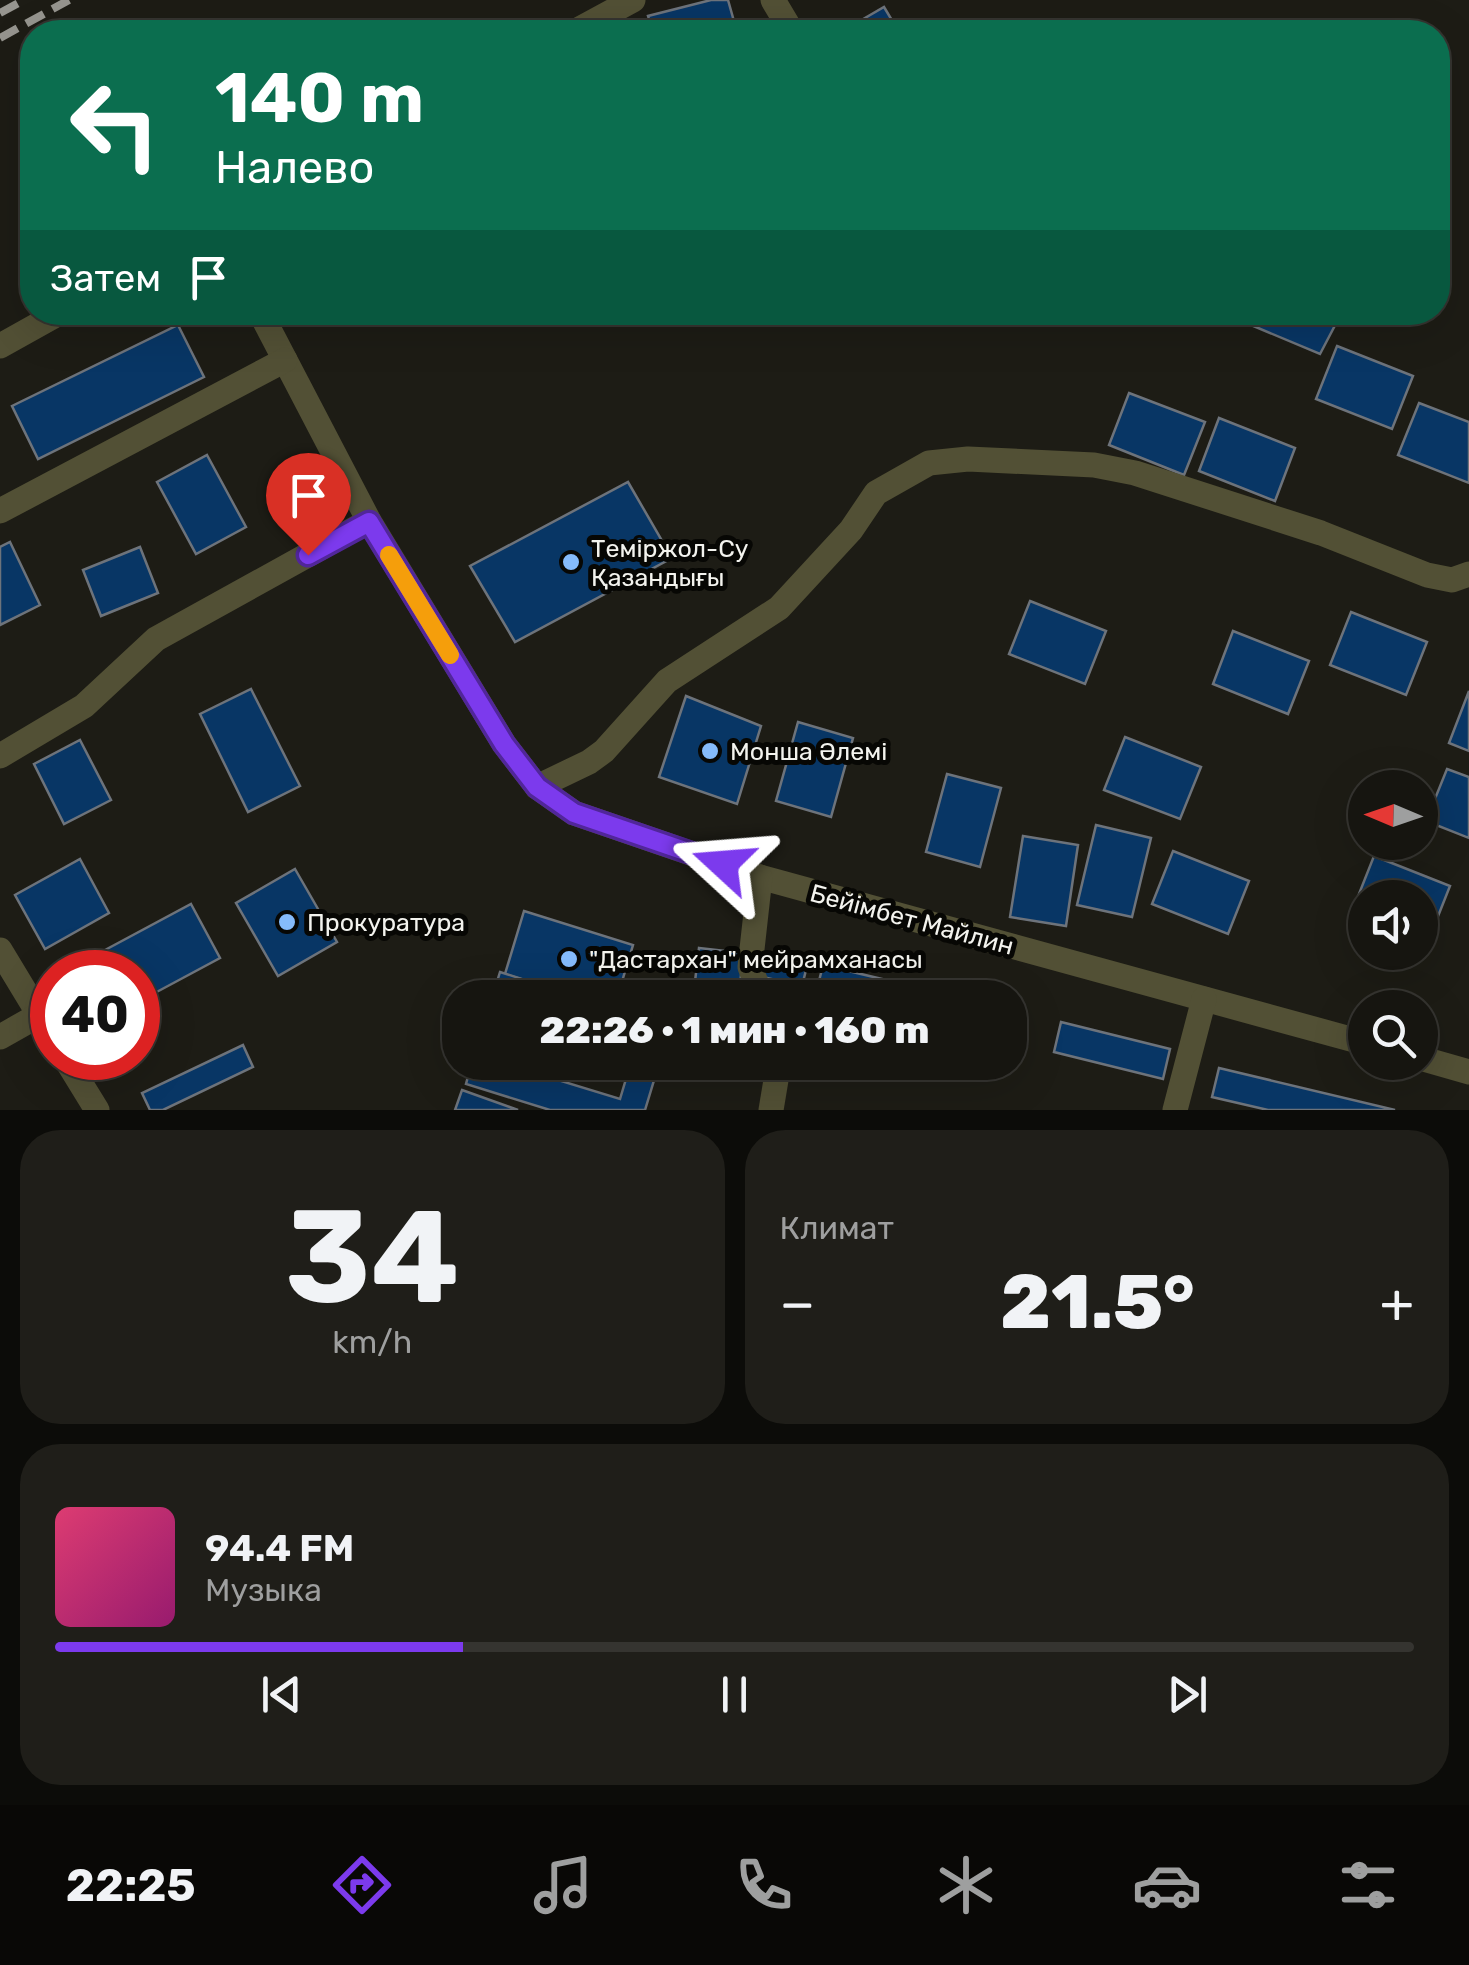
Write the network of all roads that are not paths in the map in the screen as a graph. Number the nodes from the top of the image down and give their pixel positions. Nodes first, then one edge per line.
1 (633, 0) edge
2 (596, 20) edge
3 (38, 325) edge
4 (267, 325) edge
5 (0, 346) edge
6 (285, 360) junction
7 (0, 510) edge
8 (369, 522) junction
9 (1469, 574) edge
10 (0, 756) edge
11 (537, 787) junction
12 (760, 877) junction
13 (0, 950) edge
14 (755, 980) edge
15 (30, 999) edge
16 (1204, 999) junction
17 (30, 1029) edge
18 (0, 1037) edge
19 (1348, 1038) edge
20 (1438, 1063) edge
21 (1469, 1072) edge
22 (79, 1080) edge
23 (776, 1080) edge
24 (97, 1110) edge
25 (771, 1110) edge
26 (1175, 1110) edge

1 - 2 street
3 - 5 street
4 - 6 street, Бейімбет Майлин
6 - 7 street
6 - 8 street, Бейімбет Майлин
8 - 10 street
8 - 11 street, Бейімбет Майлин
9 - 11 street
11 - 12 street, Бейімбет Майлин
12 - 14 street
12 - 16 street, Бейімбет Майлин
13 - 15 street
16 - 19 street, Бейімбет Майлин
16 - 26 street
17 - 18 street
20 - 21 street
22 - 24 street
23 - 25 street

